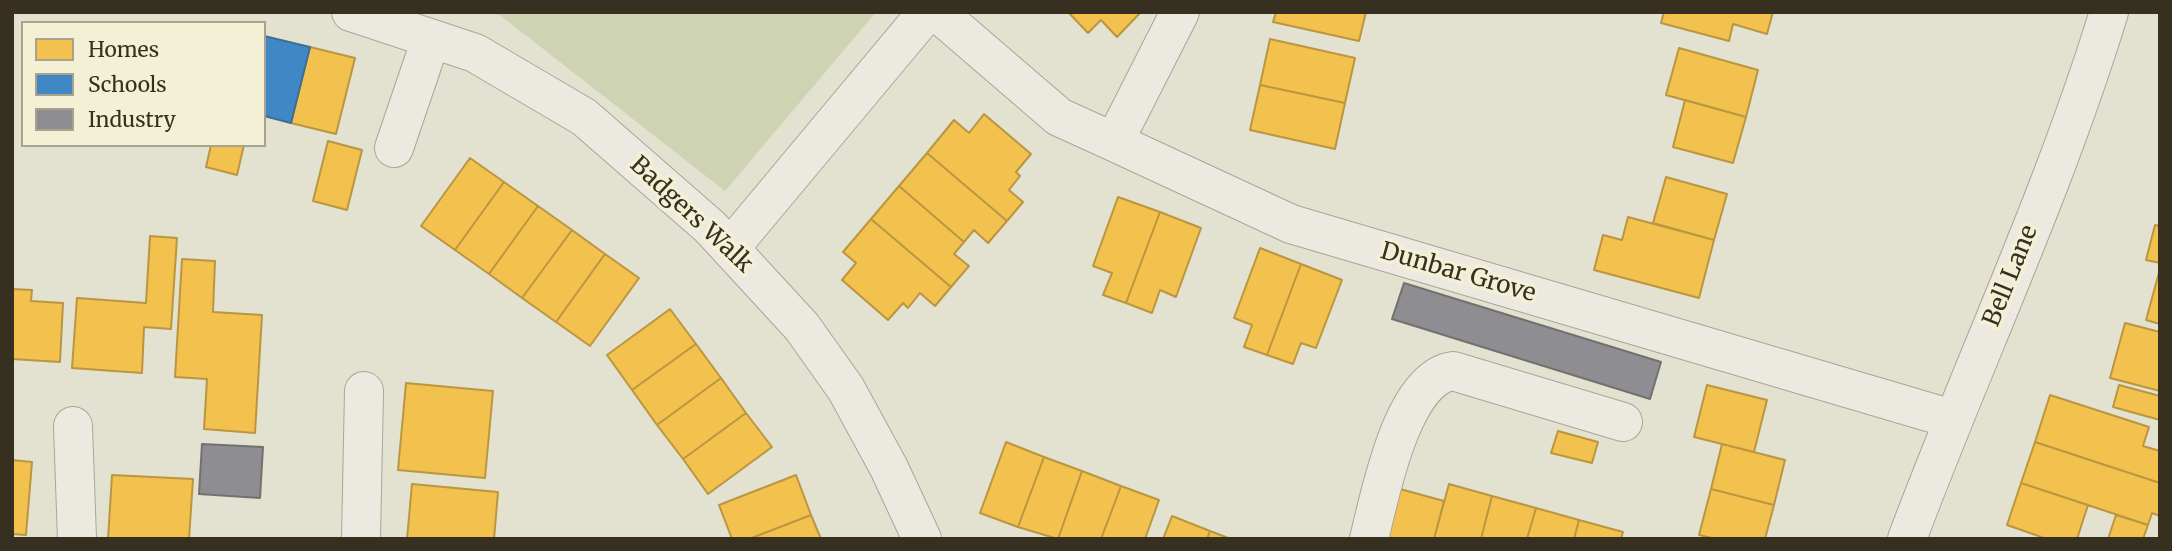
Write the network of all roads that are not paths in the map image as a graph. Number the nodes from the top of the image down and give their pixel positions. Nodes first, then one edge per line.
1 (351, 12) edge
2 (927, 12) edge
3 (937, 12) edge
4 (1180, 12) edge
5 (2109, 12) edge
6 (431, 39) junction
7 (1114, 142) junction
8 (394, 148) dead end
9 (730, 248) junction
10 (364, 391) dead end
11 (1952, 419) junction
12 (1623, 422) dead end
13 (73, 426) dead end
14 (77, 539) edge
15 (361, 539) edge
16 (922, 539) edge
17 (1369, 539) edge
18 (1907, 539) edge

1 - 6 street, Badgers Walk
2 - 9 street
3 - 7 street, Dunbar Grove
4 - 7 street
5 - 11 street, Bell Lane
6 - 8 street
6 - 9 street, Badgers Walk
7 - 11 street, Dunbar Grove
9 - 16 street, Badgers Walk
10 - 15 street
11 - 18 street, Bell Lane
12 - 17 street
13 - 14 street

